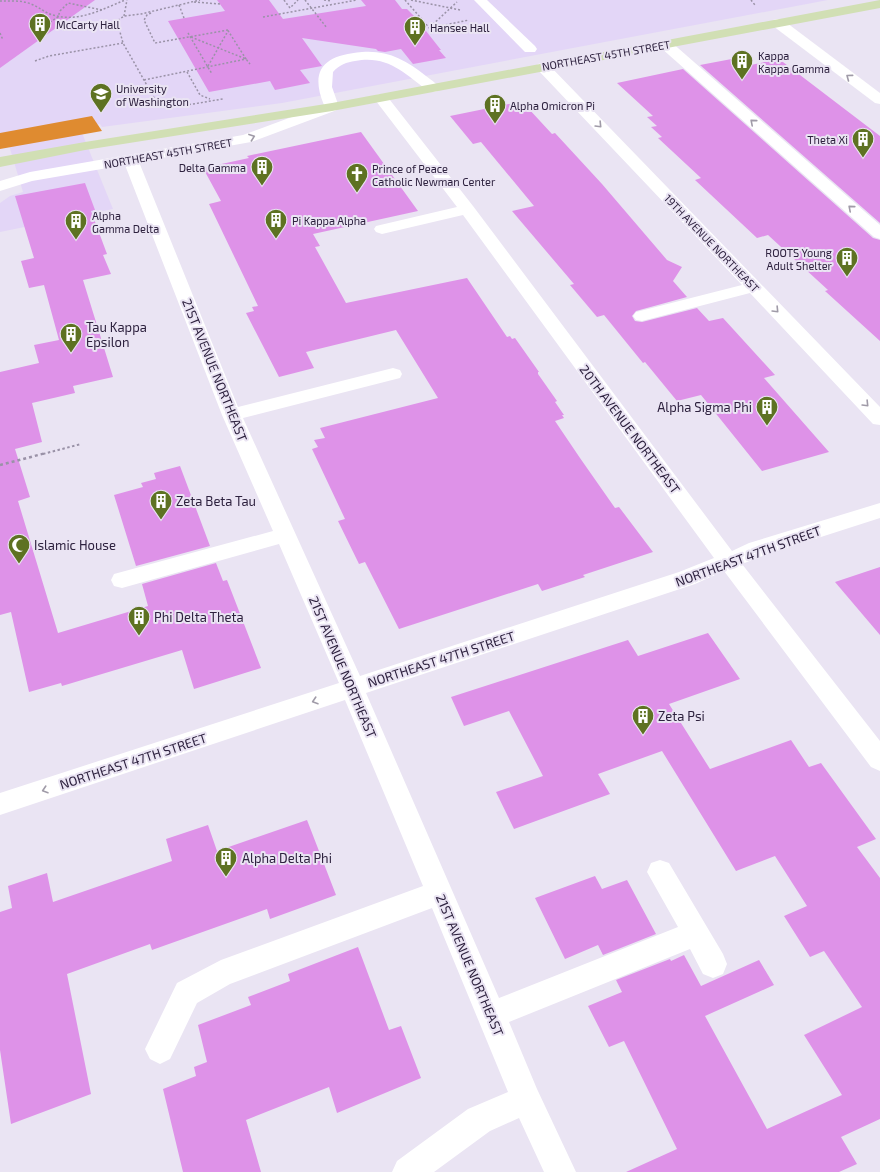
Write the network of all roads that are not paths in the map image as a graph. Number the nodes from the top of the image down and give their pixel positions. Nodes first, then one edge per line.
1 (480, 0) edge
2 (880, 4) edge
3 (778, 23) junction
4 (665, 44) junction
5 (530, 49) dead end
6 (543, 67) junction
7 (433, 88) junction
8 (381, 98) junction
9 (880, 100) edge
10 (332, 107) junction
11 (131, 160) junction
12 (0, 162) edge
13 (0, 186) edge
14 (467, 209) junction
15 (382, 229) dead end
16 (880, 234) edge
17 (754, 287) junction
18 (642, 316) dead end
19 (393, 374) dead end
20 (232, 416) junction
21 (880, 419) edge
22 (880, 510) edge
23 (285, 535) junction
24 (728, 560) junction
25 (122, 580) dead end
26 (352, 689) junction
27 (880, 760) edge
28 (0, 804) edge
29 (660, 872) dead end
30 (439, 894) junction
31 (696, 933) junction
32 (713, 964) dead end
33 (492, 1015) junction
34 (160, 1049) dead end
35 (526, 1099) junction
36 (408, 1172) edge
37 (560, 1172) edge

1 - 5 street
2 - 3 main road, NORTHEAST 45TH STREET
3 - 4 main road, NORTHEAST 45TH STREET
9 -> 3 street
4 - 6 main road, NORTHEAST 45TH STREET
16 -> 4 street
6 - 7 main road, NORTHEAST 45TH STREET
6 -> 17 street, 19TH AVENUE NORTHEAST
7 - 8 main road, NORTHEAST 45TH STREET
7 - 10 street
8 - 10 main road, NORTHEAST 45TH STREET
8 - 14 street, 20TH AVENUE NORTHEAST
11 -> 10 street, NORTHEAST 45TH STREET
10 - 12 main road, NORTHEAST 45TH STREET
11 - 13 street, NORTHEAST 45TH STREET
11 - 20 street, 21ST AVENUE NORTHEAST
14 - 15 street
14 - 24 street, 20TH AVENUE NORTHEAST
17 - 18 street
17 -> 21 street, 19TH AVENUE NORTHEAST
19 - 20 street
20 - 23 street, 21ST AVENUE NORTHEAST
22 - 24 street, NORTHEAST 47TH STREET
23 - 25 street
23 - 26 street, 21ST AVENUE NORTHEAST
24 - 26 street, NORTHEAST 47TH STREET
24 - 27 street, 20TH AVENUE NORTHEAST
26 -> 28 street, NORTHEAST 47TH STREET
26 - 30 street, 21ST AVENUE NORTHEAST
29 - 31 street
30 - 33 street, 21ST AVENUE NORTHEAST
30 - 34 street
31 - 32 street
31 - 33 street
33 - 35 street, 21ST AVENUE NORTHEAST
35 - 36 street
35 - 37 street, 21ST AVENUE NORTHEAST

